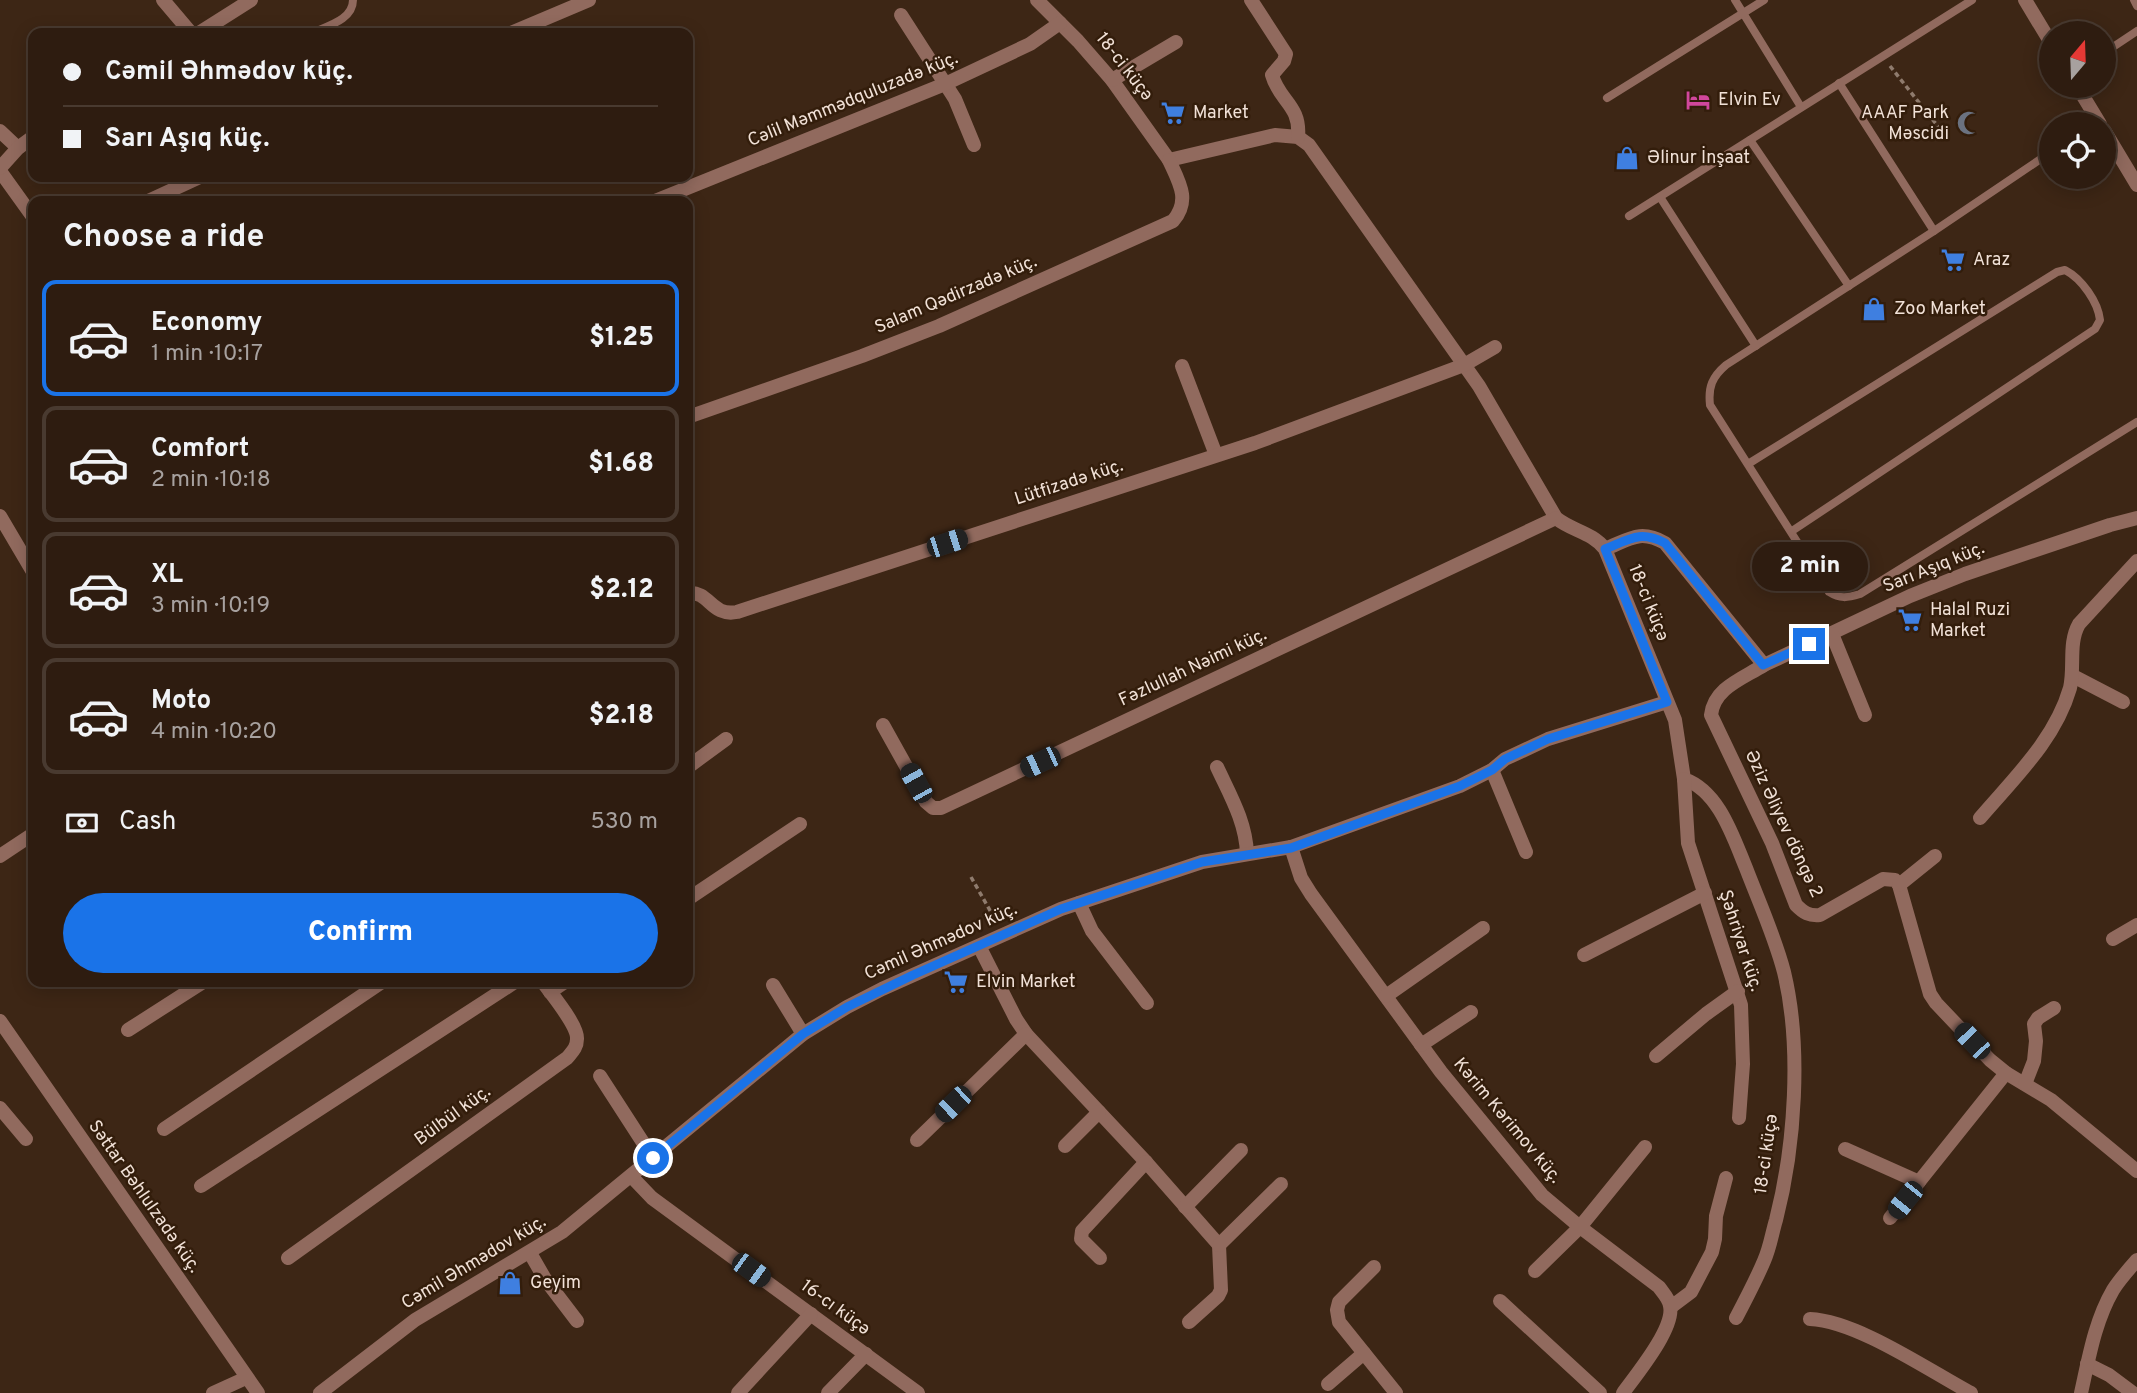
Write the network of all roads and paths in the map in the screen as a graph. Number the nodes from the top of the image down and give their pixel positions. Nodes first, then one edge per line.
1 (163, 0) edge
2 (251, 0) edge
3 (353, 0) edge
4 (589, 0) edge
5 (1037, 0) edge
6 (1251, 0) edge
7 (1735, 0) edge
8 (1764, 0) edge
9 (1972, 0) edge
10 (2025, 0) edge
11 (2134, 0) edge
12 (2137, 6) edge
13 (1743, 13) junction
14 (901, 15) dead end
15 (1060, 23) junction
16 (2039, 23) edge
17 (187, 28) edge
18 (207, 28) edge
19 (322, 28) edge
20 (523, 28) edge
21 (2137, 31) edge
22 (1176, 42) dead end
23 (2116, 45) edge
24 (1882, 56) junction
25 (1112, 80) junction
26 (1839, 83) junction
27 (945, 84) junction
28 (1608, 98) dead end
29 (1801, 107) junction
30 (1940, 129) dead end
31 (0, 131) edge
32 (1298, 137) junction
33 (1750, 140) junction
34 (28, 141) edge
35 (974, 145) dead end
36 (18, 148) junction
37 (2116, 153) edge
38 (1169, 160) junction
39 (2039, 160) edge
40 (0, 169) edge
41 (189, 182) edge
42 (2137, 185) edge
43 (159, 196) edge
44 (667, 196) edge
45 (1660, 197) junction
46 (28, 210) edge
47 (1629, 216) dead end
48 (1934, 231) junction
49 (1849, 286) junction
50 (1756, 346) junction
51 (1495, 347) dead end
52 (1464, 365) junction
53 (1182, 366) dead end
54 (693, 415) edge
55 (2137, 422) edge
56 (1216, 455) junction
57 (1748, 464) junction
58 (0, 516) edge
59 (1556, 518) junction
60 (2137, 518) edge
61 (1792, 531) junction
62 (1605, 549) junction
63 (2137, 561) edge
64 (28, 564) edge
65 (693, 594) edge
66 (1832, 634) junction
67 (1763, 665) junction
68 (2073, 676) junction
69 (1667, 702) junction
70 (2123, 702) dead end
71 (1865, 715) dead end
72 (883, 725) dead end
73 (726, 739) dead end
74 (693, 763) edge
75 (1217, 767) dead end
76 (1492, 770) junction
77 (1684, 779) junction
78 (1980, 818) dead end
79 (800, 824) dead end
80 (28, 837) edge
81 (1291, 848) junction
82 (1526, 852) dead end
83 (1247, 854) junction
84 (0, 856) edge
85 (1935, 856) dead end
86 (971, 877) dead end
87 (1899, 885) junction
88 (1704, 892) junction
89 (693, 896) edge
90 (1079, 903) junction
91 (2137, 925) edge
92 (1483, 928) dead end
93 (1004, 935) junction
94 (2113, 939) dead end
95 (979, 946) junction
96 (1584, 956) dead end
97 (773, 985) dead end
98 (195, 987) edge
99 (376, 987) edge
100 (507, 987) edge
101 (546, 987) edge
102 (1738, 991) junction
103 (1387, 996) junction
104 (1147, 1003) dead end
105 (2054, 1008) dead end
106 (1471, 1012) dead end
107 (2, 1027) edge
108 (128, 1030) dead end
109 (803, 1034) junction
110 (1026, 1034) junction
111 (1421, 1045) junction
112 (1656, 1056) dead end
113 (2006, 1073) junction
114 (600, 1076) dead end
115 (2025, 1084) junction
116 (0, 1108) edge
117 (1099, 1112) junction
118 (1740, 1118) dead end
119 (164, 1129) dead end
120 (26, 1139) dead end
121 (917, 1140) dead end
122 (1065, 1146) dead end
123 (1645, 1147) dead end
124 (1845, 1149) dead end
125 (1241, 1150) dead end
126 (653, 1158) junction
127 (1146, 1162) junction
128 (2137, 1171) edge
129 (631, 1176) junction
130 (1726, 1178) dead end
131 (1919, 1182) junction
132 (1281, 1184) dead end
133 (201, 1186) dead end
134 (1185, 1207) junction
135 (1890, 1218) dead end
136 (1580, 1227) junction
137 (1219, 1245) junction
138 (530, 1253) junction
139 (288, 1258) dead end
140 (1100, 1258) dead end
141 (2137, 1260) edge
142 (1374, 1268) dead end
143 (1535, 1271) dead end
144 (1500, 1301) dead end
145 (1671, 1307) junction
146 (811, 1314) junction
147 (1736, 1318) dead end
148 (1810, 1319) dead end
149 (578, 1321) dead end
150 (1189, 1322) dead end
151 (1364, 1353) junction
152 (866, 1354) junction
153 (2087, 1364) junction
154 (246, 1378) junction
155 (1328, 1384) dead end
156 (213, 1393) edge
157 (258, 1393) edge
158 (320, 1393) edge
159 (738, 1393) edge
160 (828, 1393) edge
161 (918, 1393) edge
162 (1396, 1393) edge
163 (1601, 1393) edge
164 (1623, 1393) edge
165 (1971, 1393) edge
166 (2081, 1393) edge
167 (2133, 1393) edge

1 - 17 street
2 - 18 street
3 - 19 lane
4 - 20 street
5 - 15 street, 18-ci küçə
6 - 32 street
7 - 13 lane
8 - 13 lane
9 - 24 lane
10 - 16 street
11 - 12 lane
13 - 28 lane
13 - 29 lane
14 - 27 street
15 - 25 street, 18-ci küçə
15 - 27 street, Cəlil Məmmədquluzadə küç.
21 - 23 lane
22 - 25 street
24 - 26 lane
24 - 30 path
25 - 38 street, 18-ci küçə
26 - 29 lane
26 - 48 lane
27 - 35 street
27 - 44 street, Cəlil Məmmədquluzadə küç.
29 - 33 lane
31 - 36 street
32 - 38 street
32 - 52 street
33 - 45 lane
33 - 49 lane
34 - 36 street
36 - 40 street
37 - 42 street
38 - 54 street, Salam Qədirzadə küç.
39 - 48 lane
40 - 46 street
41 - 43 street
45 - 47 lane
45 - 50 lane
48 - 49 lane
49 - 50 lane
50 - 57 lane
51 - 52 street, Lütfizadə küç.
52 - 56 street, Lütfizadə küç.
52 - 59 street
53 - 56 street
55 - 61 lane
56 - 65 street, Lütfizadə küç.
57 - 61 lane
57 - 61 lane
58 - 64 street
59 - 62 street
59 - 72 street, Fəzlullah Nəimi küç.
60 - 66 street, Sarı Aşıq küç.
62 - 67 street
62 - 69 street, 18-ci küçə
63 - 68 street
66 - 67 street, Sarı Aşıq küç.
66 - 71 street
67 - 87 street, Əziz Əliyev döngə 2
68 - 70 street
68 - 78 street
69 - 76 street, Cəmil Əhmədov küç.
69 - 77 street, 18-ci küçə
73 - 74 street
75 - 83 street
76 - 81 street, Cəmil Əhmədov küç.
76 - 82 street
77 - 88 street, Şəhriyar küç.
77 - 147 street, 18-ci küçə
79 - 89 street
80 - 84 street
81 - 83 street, Cəmil Əhmədov küç.
81 - 103 street, Kərim Kərimov küç.
83 - 90 street, Cəmil Əhmədov küç.
85 - 87 street
86 - 93 path
87 - 113 street
88 - 96 street
88 - 102 street, Şəhriyar küç.
90 - 93 street, Cəmil Əhmədov küç.
90 - 104 street
91 - 94 street
92 - 103 street
93 - 95 street, Cəmil Əhmədov küç.
95 - 109 street, Cəmil Əhmədov küç.
95 - 110 street
97 - 109 street
98 - 108 street
99 - 119 street
100 - 133 street
101 - 139 street, Bülbül küç.
102 - 112 street
102 - 118 street, Şəhriyar küç.
103 - 111 street, Kərim Kərimov küç.
105 - 115 street
106 - 111 street
107 - 154 street, Səttar Bəhlulzadə küç.
109 - 126 street, Cəmil Əhmədov küç.
110 - 117 street
110 - 121 street
111 - 136 street, Kərim Kərimov küç.
113 - 115 street
113 - 131 street
114 - 126 street
115 - 128 street
116 - 120 street
117 - 122 street
117 - 127 street
123 - 136 street
124 - 131 street
125 - 134 street
126 - 129 street, Cəmil Əhmədov küç.
127 - 134 street
127 - 140 street
129 - 138 street, Cəmil Əhmədov küç.
129 - 146 street, 16-cı küçə
130 - 145 street
131 - 135 street
132 - 137 street
134 - 137 street
136 - 143 street
136 - 145 street, Kərim Kərimov küç.
137 - 150 street
138 - 149 street
138 - 158 street, Cəmil Əhmədov küç.
141 - 153 street
142 - 151 street
144 - 163 street
145 - 164 street
146 - 152 street, 16-cı küçə
146 - 159 street
148 - 165 street
151 - 155 street
151 - 162 street
152 - 160 street
152 - 161 street, 16-cı küçə
153 - 166 street
153 - 167 street
154 - 156 street
154 - 157 street, Səttar Bəhlulzadə küç.

